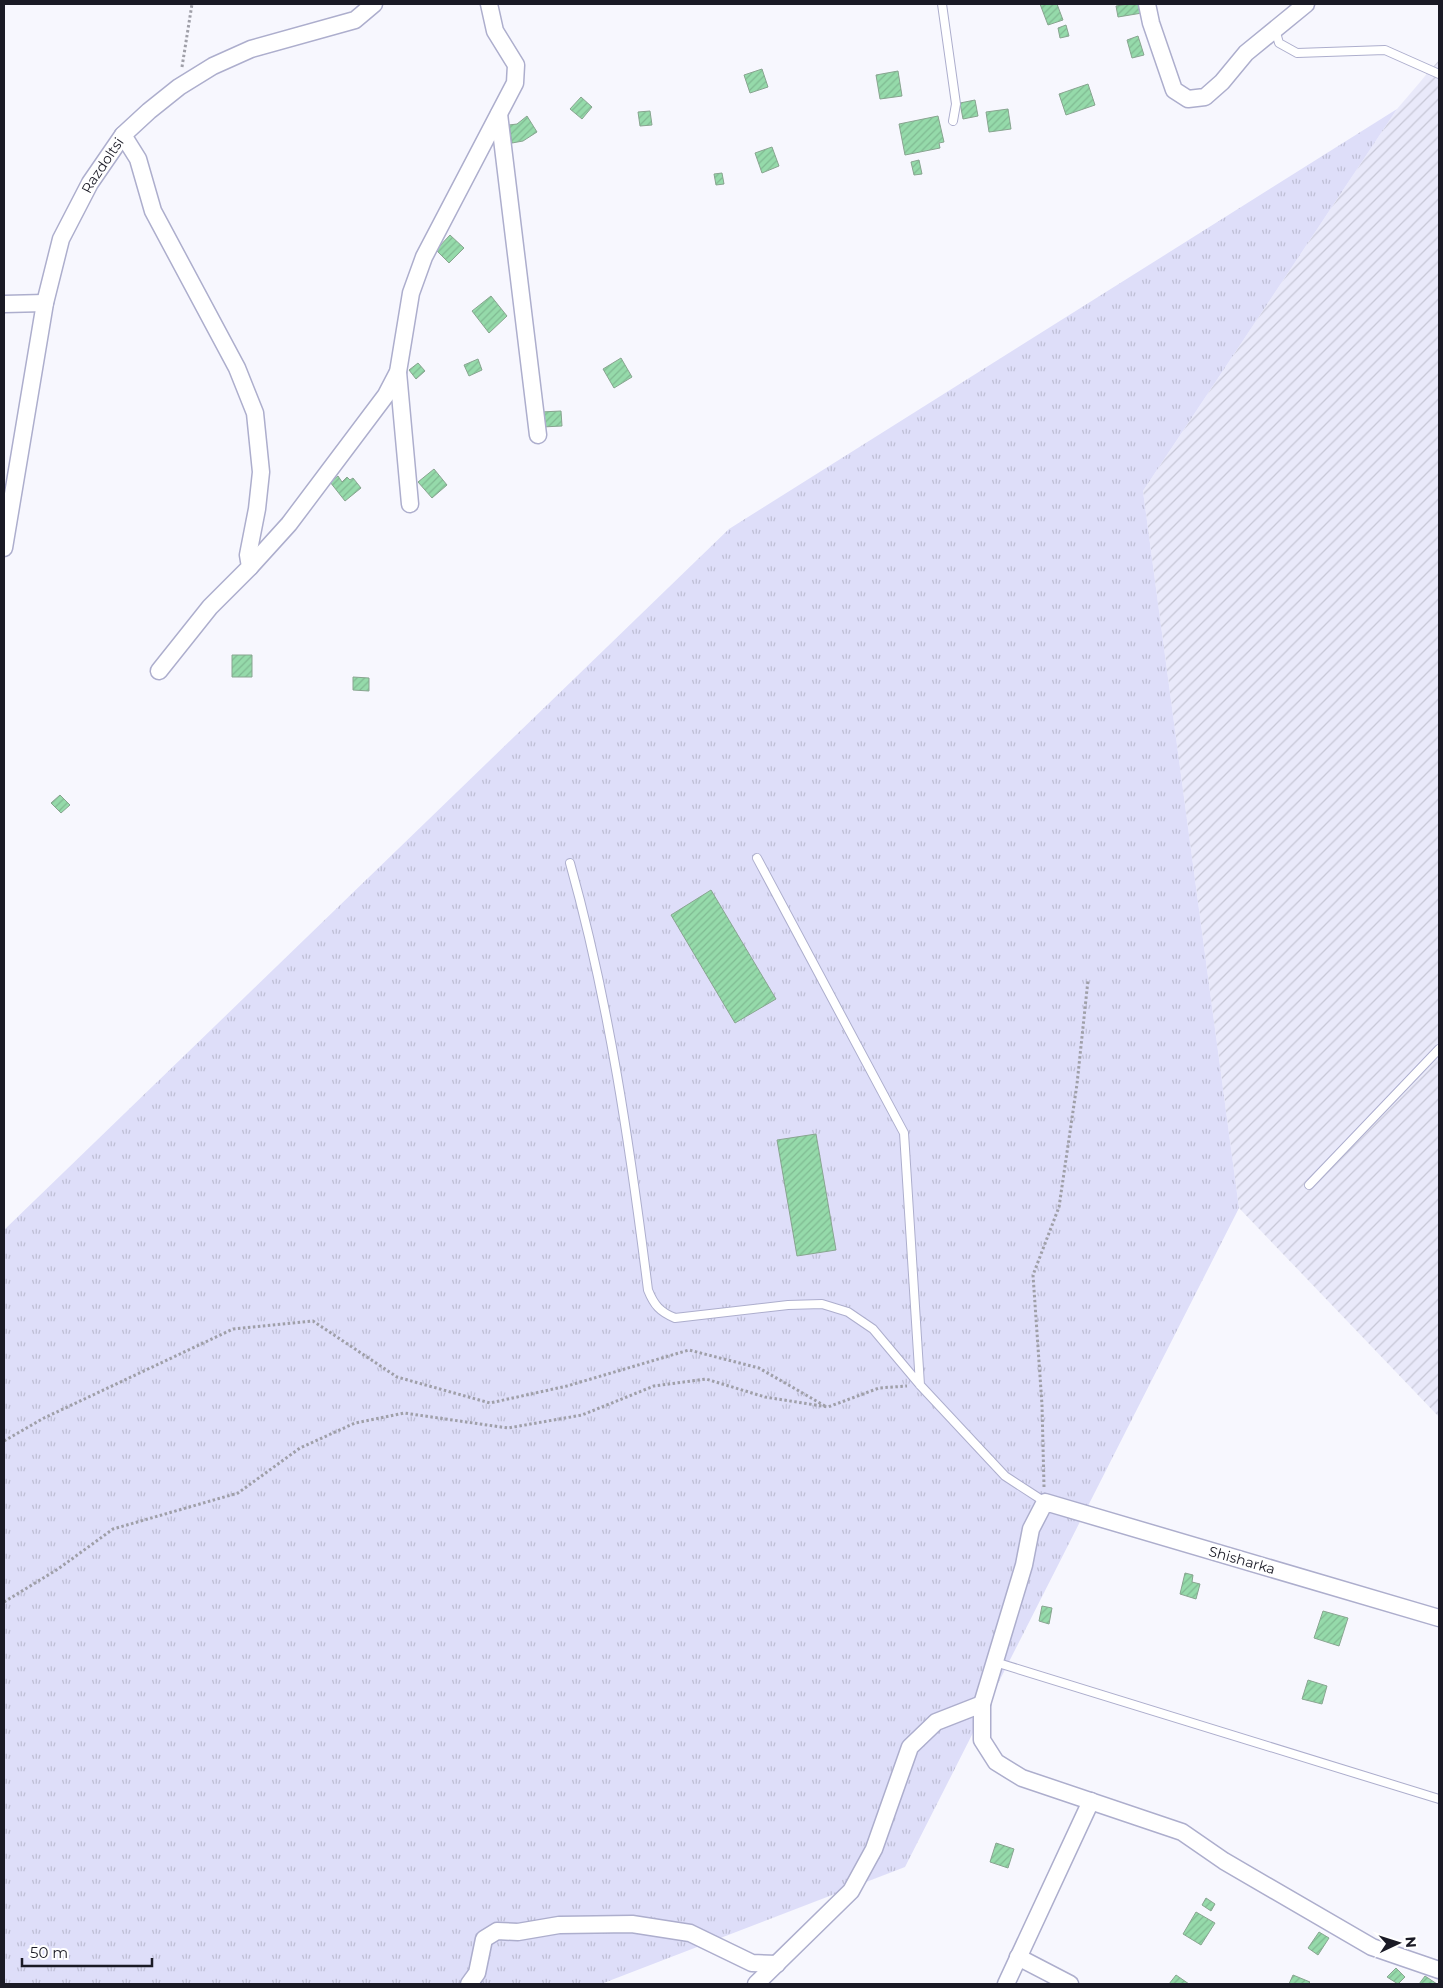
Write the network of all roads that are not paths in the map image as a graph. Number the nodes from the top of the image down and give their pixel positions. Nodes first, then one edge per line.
1 (374, 4) edge
2 (489, 4) edge
3 (942, 4) edge
4 (1147, 4) edge
5 (1306, 4) edge
6 (1275, 27) junction
7 (1439, 74) edge
8 (499, 114) junction
9 (953, 120) dead end
10 (123, 135) junction
11 (45, 303) junction
12 (4, 304) edge
13 (398, 372) junction
14 (538, 435) dead end
15 (9, 475) edge
16 (410, 504) dead end
17 (4, 548) edge
18 (250, 567) junction
19 (159, 671) dead end
20 (757, 858) dead end
21 (570, 862) dead end
22 (1439, 1049) edge
23 (1309, 1185) dead end
24 (920, 1385) junction
25 (1045, 1502) junction
26 (1439, 1618) edge
27 (995, 1662) junction
28 (982, 1704) junction
29 (1439, 1799) edge
30 (1091, 1801) junction
31 (1018, 1957) junction
32 (777, 1964) junction
33 (1439, 1970) edge
34 (469, 1984) edge
35 (756, 1984) edge
36 (1006, 1984) edge
37 (1070, 1984) edge

1 - 10 street, Razdoltsi
2 - 8 street
3 - 9 lane
4 - 6 street
5 - 6 street
6 - 7 lane
8 - 13 street
8 - 14 street
10 - 11 street, Razdoltsi
10 - 18 street
11 - 12 street
11 - 15 street, Razdoltsi
13 - 16 street
13 - 18 street
15 - 17 street, Razdoltsi
18 - 19 street
20 - 24 lane
21 - 24 lane
22 - 23 lane
24 - 25 lane
25 - 26 street, Shisharka
25 - 27 street
27 - 28 street
27 - 29 lane
28 - 30 street
28 - 32 street
30 - 31 street
30 - 33 street
31 - 36 street
31 - 37 street
32 - 34 street
32 - 35 street

